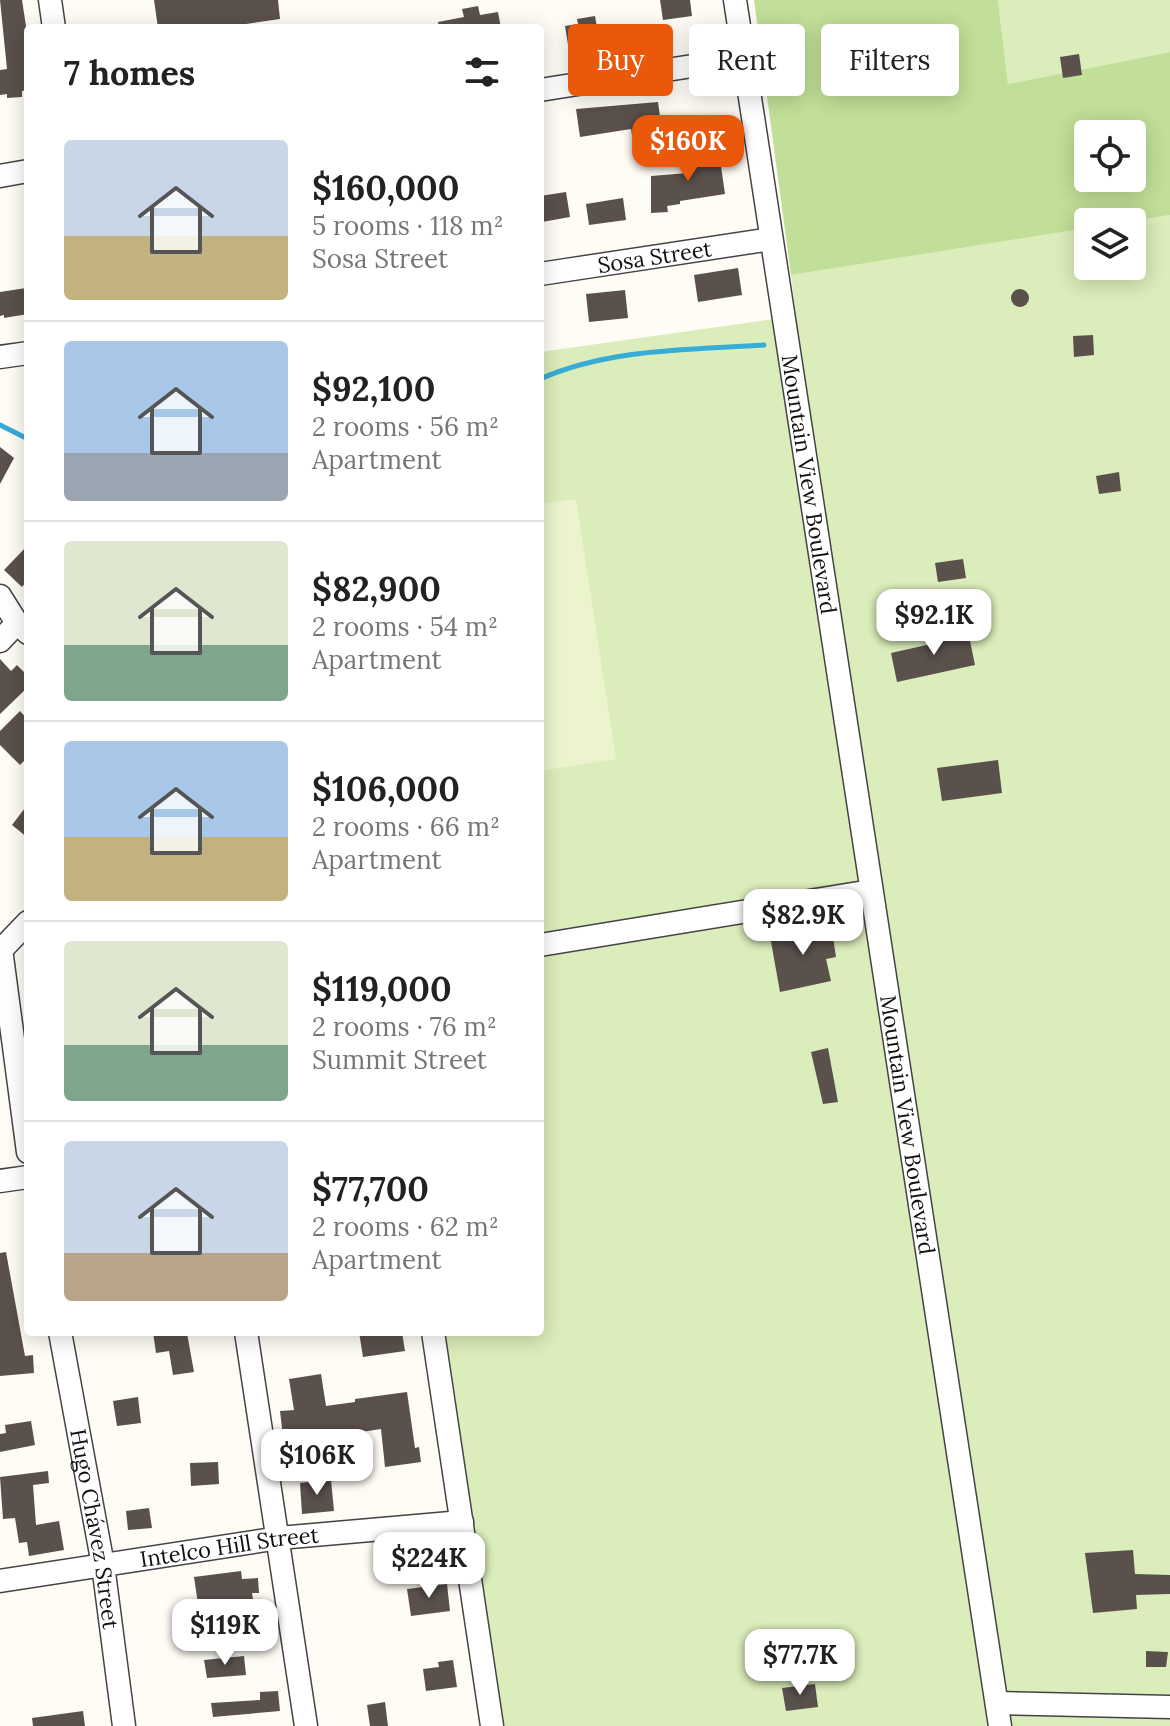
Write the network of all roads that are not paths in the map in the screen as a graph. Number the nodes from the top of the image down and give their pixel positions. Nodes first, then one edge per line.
1 (50, 0) edge
2 (735, 0) edge
3 (53, 24) edge
4 (738, 24) edge
5 (689, 67) edge
6 (544, 89) edge
7 (749, 96) edge
8 (24, 172) edge
9 (0, 176) edge
10 (771, 239) junction
11 (544, 273) edge
12 (24, 354) edge
13 (0, 357) edge
14 (0, 596) edge
15 (23, 628) edge
16 (0, 641) edge
17 (871, 891) junction
18 (24, 926) edge
19 (544, 944) edge
20 (1, 950) edge
21 (24, 1122) edge
22 (24, 1178) edge
23 (0, 1181) edge
24 (61, 1336) edge
25 (247, 1336) edge
26 (434, 1336) edge
27 (462, 1522) junction
28 (279, 1538) junction
29 (103, 1565) junction
30 (0, 1581) edge
31 (997, 1703) junction
32 (1170, 1707) edge
33 (124, 1726) edge
34 (306, 1726) edge
35 (492, 1726) edge
36 (1000, 1726) edge

1 - 3 street
2 - 4 street, Mountain View Boulevard
5 - 6 street
7 - 10 street, Mountain View Boulevard
8 - 9 street
10 - 11 street, Sosa Street
10 - 17 street, Mountain View Boulevard
12 - 13 street
14 - 15 street
15 - 16 street
17 - 19 street
17 - 31 street, Mountain View Boulevard
18 - 20 street
20 - 21 street
22 - 23 street
24 - 29 street, Hugo Chávez Street
25 - 28 street
26 - 27 street
27 - 28 street, Intelco Hill Street
27 - 35 street
28 - 29 street, Intelco Hill Street
28 - 34 street
29 - 30 street, Intelco Hill Street
29 - 33 street, Hugo Chávez Street
31 - 32 street
31 - 36 street, Mountain View Boulevard

